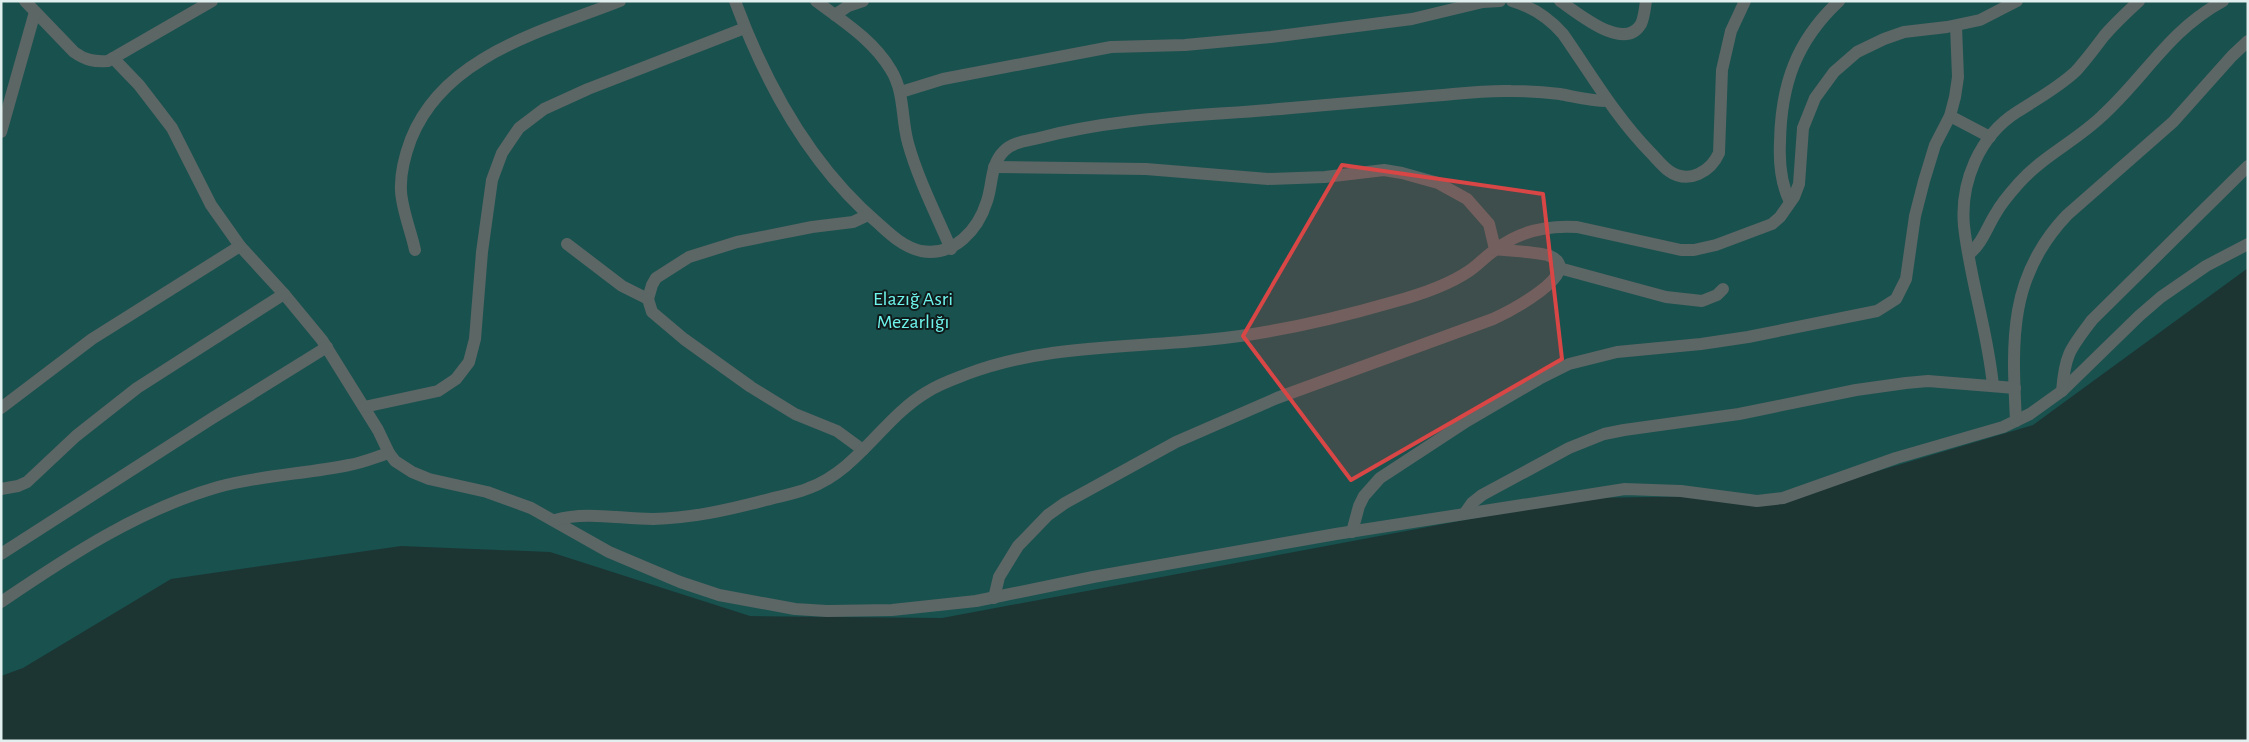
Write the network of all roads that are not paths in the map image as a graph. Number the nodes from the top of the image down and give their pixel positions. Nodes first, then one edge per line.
1 (25, 1) edge
2 (212, 1) edge
3 (620, 1) edge
4 (735, 1) edge
5 (816, 1) edge
6 (863, 1) edge
7 (1500, 1) edge
8 (1560, 1) edge
9 (1646, 1) edge
10 (1745, 1) edge
11 (1840, 1) edge
12 (2017, 1) edge
13 (2139, 1) edge
14 (2223, 1) edge
15 (1516, 2) edge
16 (35, 12) junction
17 (835, 15) junction
18 (1956, 26) junction
19 (745, 28) junction
20 (2248, 41) edge
21 (113, 58) junction
22 (901, 92) junction
23 (1608, 101) junction
24 (1950, 116) junction
25 (1, 132) edge
26 (1990, 137) junction
27 (2248, 166) edge
28 (994, 168) junction
29 (1790, 202) junction
30 (868, 215) junction
31 (567, 244) dead end
32 (2248, 244) edge
33 (240, 246) junction
34 (951, 249) junction
35 (1495, 249) junction
36 (415, 250) dead end
37 (1969, 254) junction
38 (1559, 268) junction
39 (1723, 289) dead end
40 (284, 294) junction
41 (648, 299) junction
42 (327, 347) junction
43 (1993, 386) junction
44 (2015, 388) junction
45 (2062, 391) junction
46 (364, 407) junction
47 (1, 408) edge
48 (2016, 422) junction
49 (863, 450) junction
50 (389, 453) junction
51 (1, 489) edge
52 (1465, 513) junction
53 (555, 520) junction
54 (1352, 532) junction
55 (1, 554) edge
56 (994, 598) junction
57 (1, 602) edge

1 - 16 lane
2 - 21 lane
3 - 36 lane
4 - 19 lane
5 - 17 lane
6 - 17 lane
7 - 22 lane
8 - 9 lane
10 - 23 lane
11 - 29 lane
12 - 18 lane
13 - 26 lane
14 - 37 lane
15 - 23 lane
16 - 21 lane
16 - 25 lane
17 - 22 lane
18 - 24 lane
18 - 29 lane
19 - 30 lane
19 - 46 lane
20 - 44 lane
21 - 33 lane
22 - 34 lane
23 - 28 lane
24 - 26 lane
24 - 54 lane
26 - 37 lane
27 - 45 lane
28 - 34 lane
28 - 35 lane
29 - 35 lane
30 - 34 lane
30 - 41 lane
31 - 41 lane
32 - 45 lane
33 - 40 lane
33 - 47 lane
35 - 38 lane
35 - 49 lane
37 - 43 lane
38 - 39 lane
38 - 56 lane
40 - 42 lane
40 - 51 lane
41 - 49 lane
42 - 46 lane
42 - 55 lane
43 - 44 lane
43 - 52 lane
44 - 48 lane
45 - 48 lane
46 - 50 lane
48 - 52 lane
49 - 53 lane
50 - 53 lane
50 - 57 lane
52 - 54 lane
53 - 56 lane
54 - 56 lane

